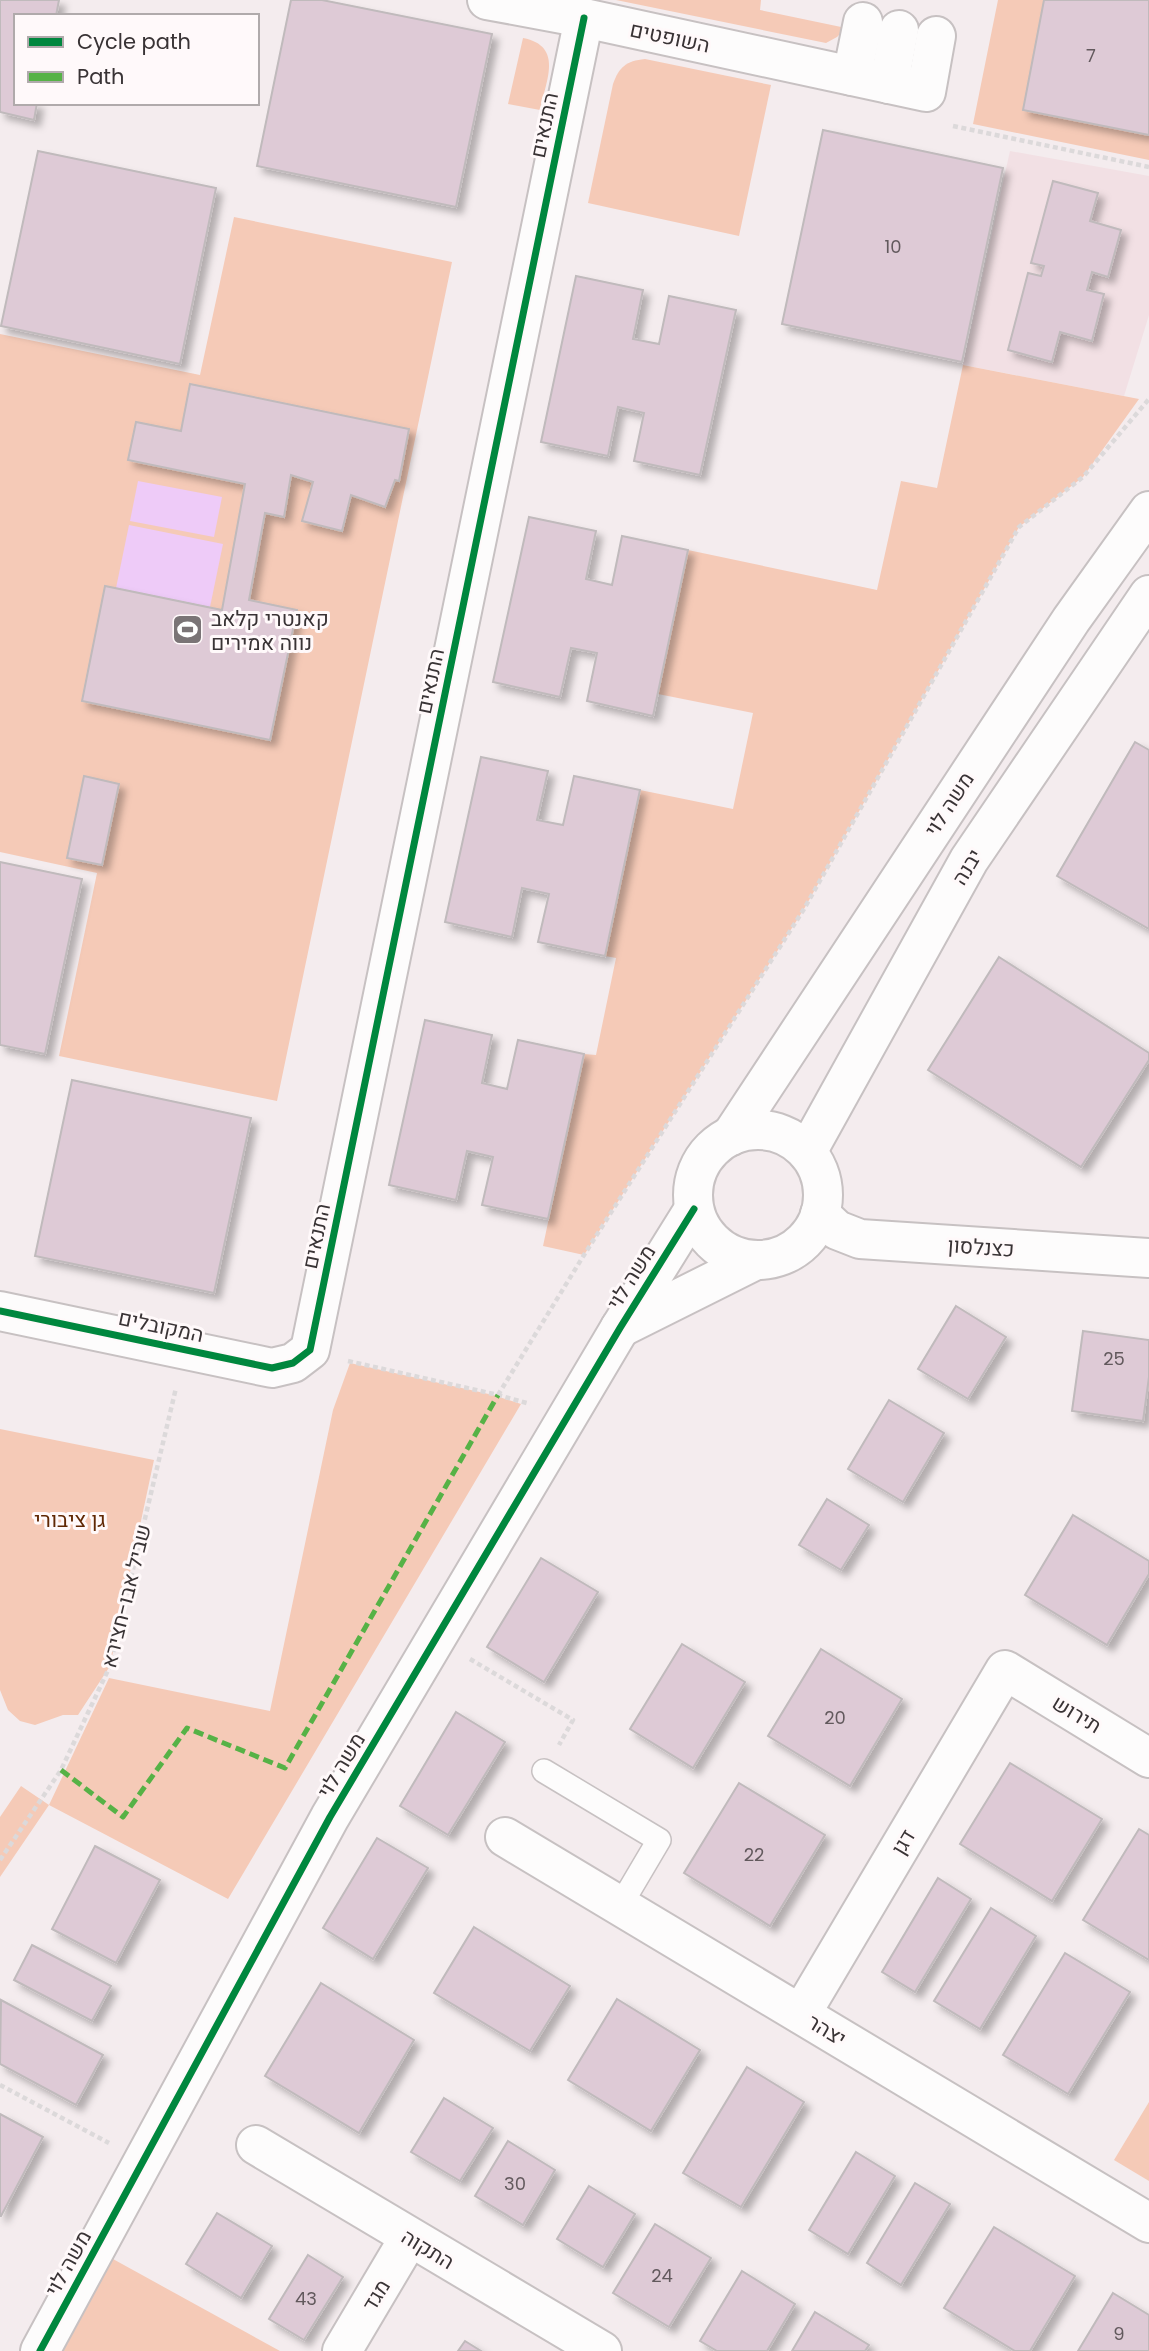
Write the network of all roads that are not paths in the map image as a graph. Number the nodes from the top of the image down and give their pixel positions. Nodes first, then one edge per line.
1 (487, 0) edge
2 (584, 19) junction
3 (936, 36) dead end
4 (852, 76) junction
5 (889, 84) junction
6 (1149, 511) edge
7 (1149, 595) edge
8 (731, 1136) junction
9 (807, 1152) junction
10 (694, 1209) junction
11 (820, 1214) junction
12 (1149, 1258) edge
13 (754, 1261) junction
14 (0, 1311) edge
15 (620, 1328) junction
16 (310, 1350) joint
17 (1005, 1670) joint
18 (1149, 1758) edge
19 (544, 1771) road end
20 (505, 1837) dead end
21 (620, 1906) junction
22 (801, 2014) junction
23 (256, 2145) dead end
24 (1149, 2223) edge
25 (409, 2238) junction
26 (40, 2351) edge
27 (342, 2351) edge
28 (601, 2351) edge

1 - 2 street, השופטים
2 - 4 street, השופטים
2 - 16 street, התנאים
3 - 5 street, השופטים
4 - 5 street, השופטים
4 - 5 street
6 - 8 street, משה לוי
7 - 9 street, יבנה
8 - 9 street
8 - 10 street
9 - 11 street
10 - 13 street
10 - 15 street, משה לוי
11 - 12 street, כצנלסון
11 - 13 street
13 - 15 street, משה לוי
14 - 16 street, המקובלים
15 - 26 street, משה לוי
17 - 18 street, תירוש
17 - 22 street, דגן
19 - 21 lane
20 - 21 street, יצהר
21 - 22 street, יצהר
22 - 24 street, יצהר
23 - 25 street, התקוה
25 - 27 street, מגד
25 - 28 street, התקוה

